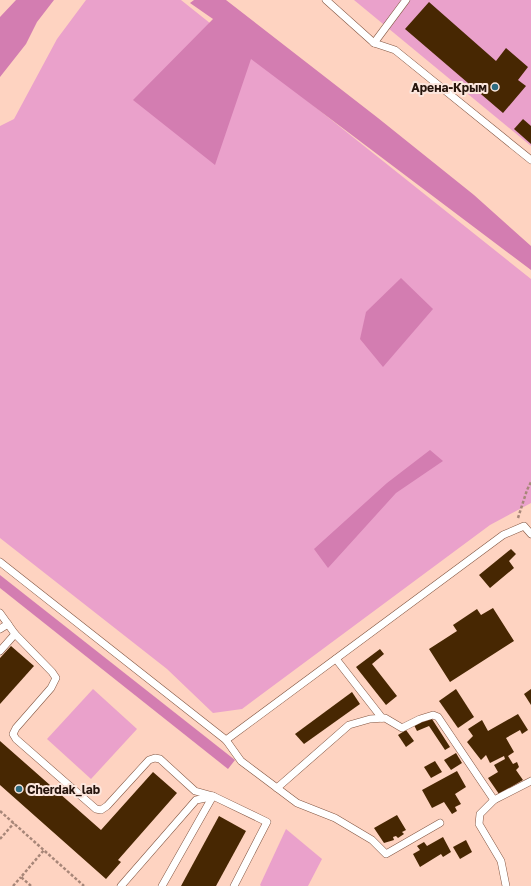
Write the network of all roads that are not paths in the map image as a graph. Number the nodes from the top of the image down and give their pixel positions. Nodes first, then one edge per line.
1 (326, 0) edge
2 (406, 0) edge
3 (374, 43) junction
4 (531, 160) edge
5 (531, 534) edge
6 (0, 562) edge
7 (0, 613) edge
8 (8, 624) junction
9 (0, 629) edge
10 (15, 634) junction
11 (0, 651) edge
12 (336, 659) junction
13 (382, 718) junction
14 (226, 740) junction
15 (531, 781) edge
16 (277, 788) junction
17 (213, 796) junction
18 (494, 800) junction
19 (440, 823) dead end
20 (121, 886) edge
21 (162, 886) edge
22 (234, 886) edge
23 (506, 886) edge

1 - 3 lane
2 - 3 lane
3 - 4 lane
5 - 12 lane
6 - 14 lane
7 - 8 lane
8 - 9 lane
8 - 10 lane
10 - 11 lane
10 - 17 lane
12 - 13 lane
12 - 14 lane
13 - 16 lane
13 - 18 lane
14 - 16 lane
15 - 18 lane
16 - 19 lane
17 - 20 lane
17 - 21 lane
17 - 22 lane
18 - 23 lane

